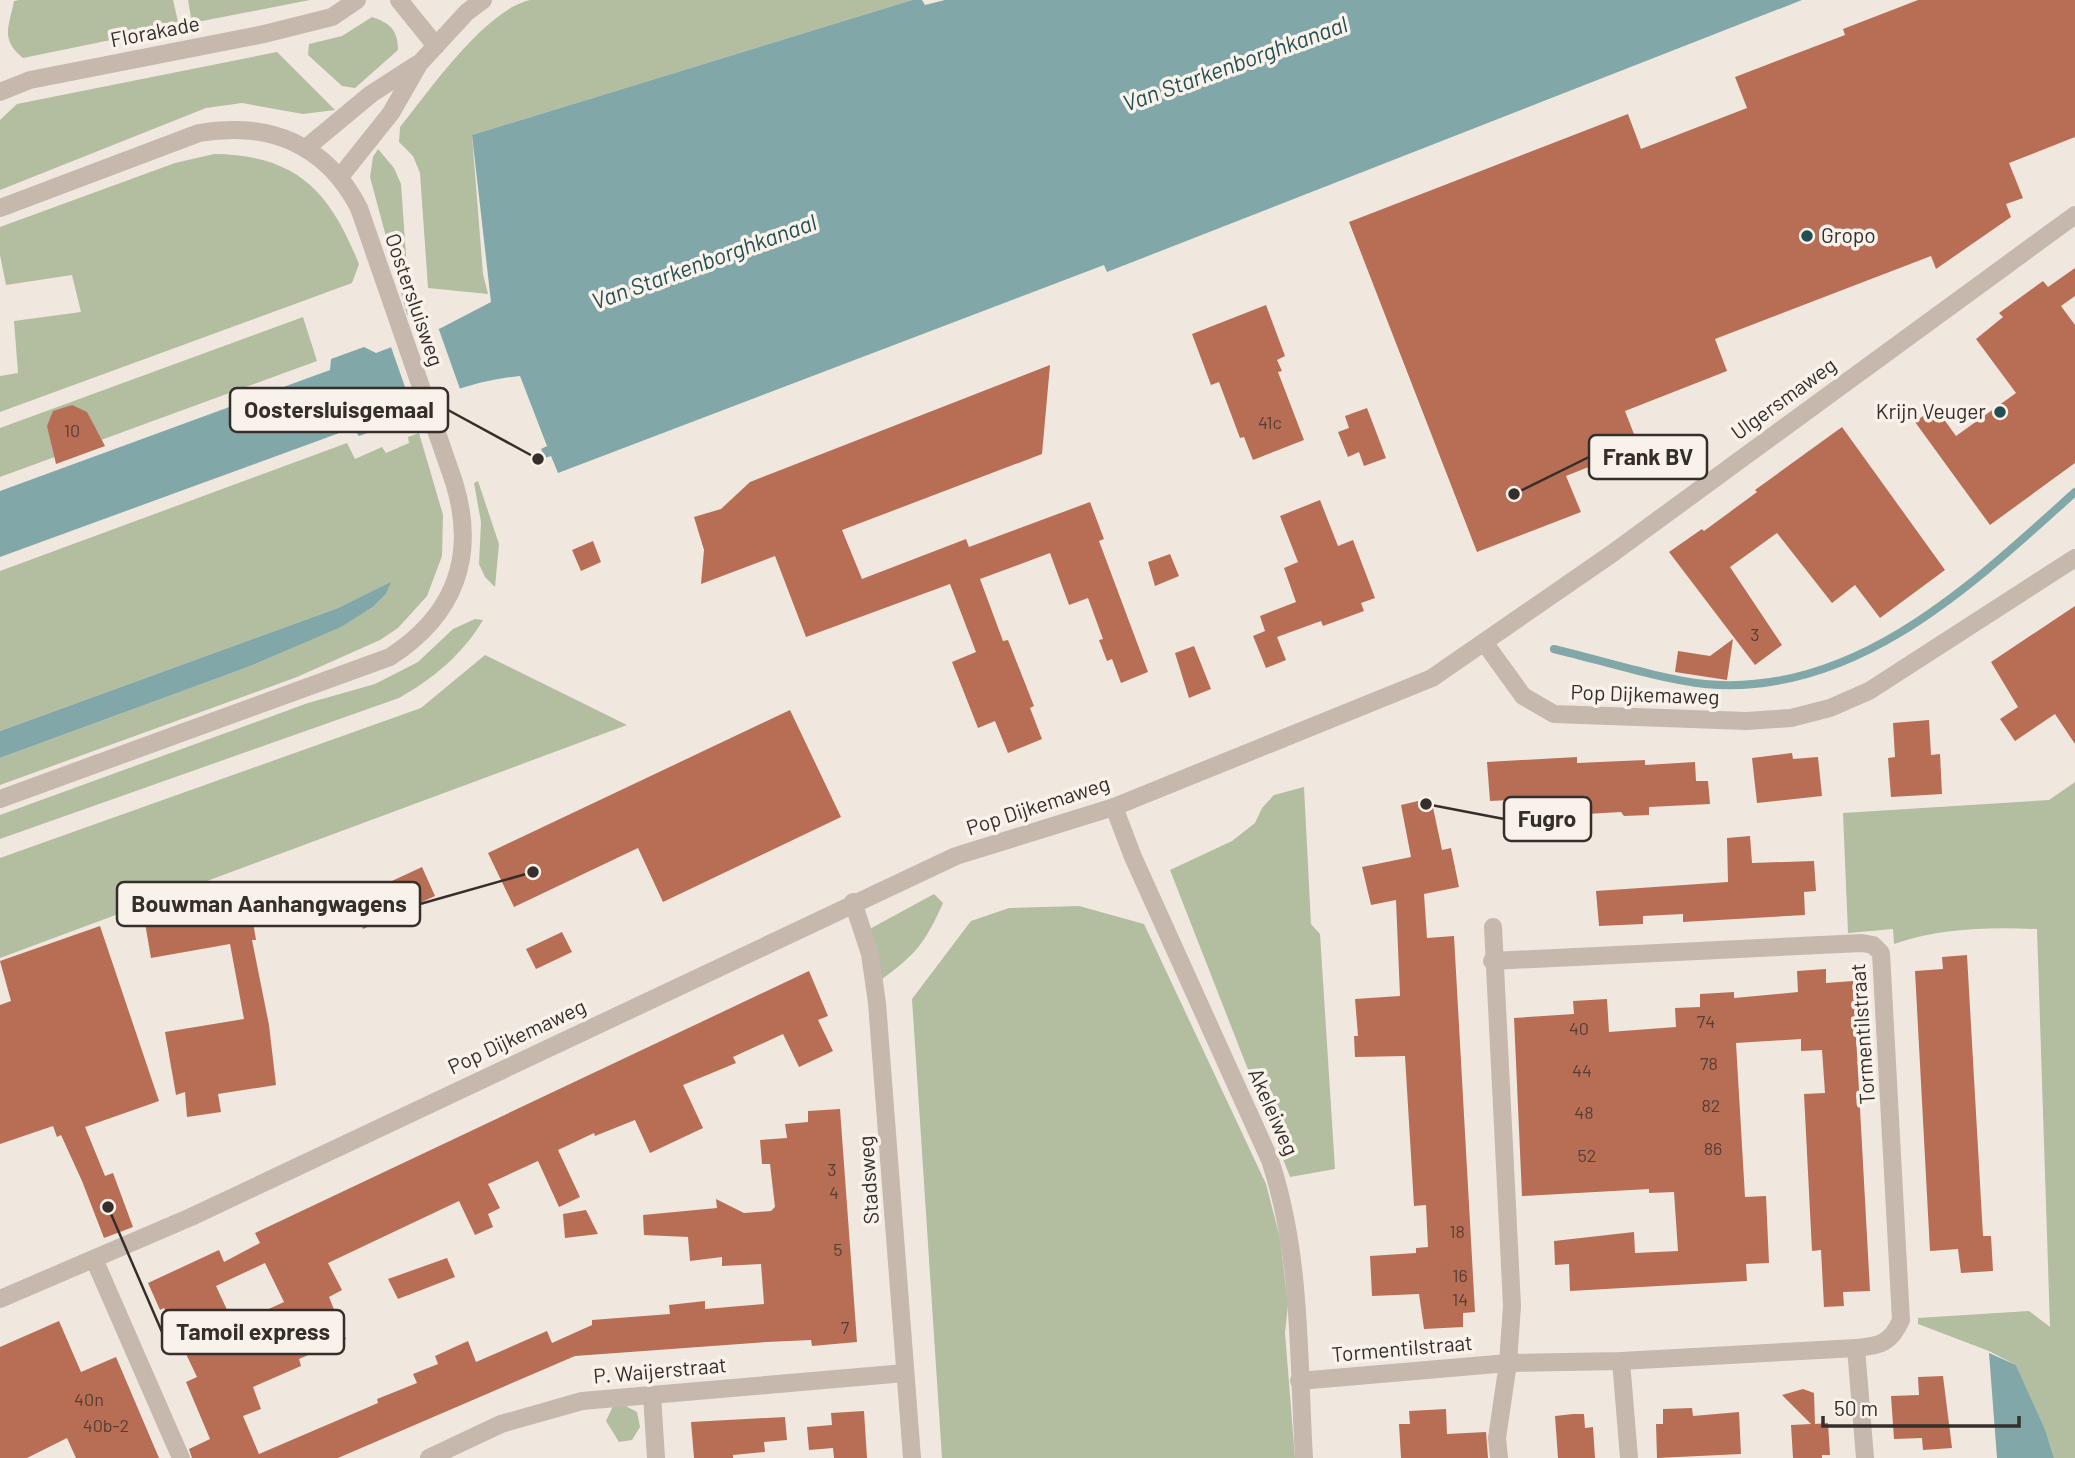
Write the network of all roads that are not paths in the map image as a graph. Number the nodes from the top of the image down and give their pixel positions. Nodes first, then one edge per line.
1 (357, 0) edge
2 (399, 0) edge
3 (483, 0) edge
4 (436, 46) junction
5 (419, 64) junction
6 (0, 92) edge
7 (306, 148) junction
8 (340, 177) junction
9 (0, 208) edge
10 (2075, 215) edge
11 (2075, 558) edge
12 (1485, 642) junction
13 (0, 799) edge
14 (1114, 807) junction
15 (853, 902) junction
16 (1493, 927) dead end
17 (1492, 961) junction
18 (94, 1259) junction
19 (0, 1299) edge
20 (1856, 1348) junction
21 (1620, 1362) junction
22 (1508, 1363) junction
23 (905, 1373) junction
24 (1299, 1381) junction
25 (652, 1395) junction
26 (181, 1458) edge
27 (429, 1458) edge
28 (656, 1458) edge
29 (912, 1458) edge
30 (1304, 1458) edge
31 (1499, 1458) edge
32 (1629, 1458) edge
33 (1865, 1458) edge

1 - 6 street, Florakade
2 - 4 street
3 - 4 street
4 - 5 street
5 - 7 street
5 - 8 street
7 - 8 street, Oostersluisweg
7 - 9 street, Oostersluisweg
8 - 13 street, Oostersluisweg
10 - 12 street, Ulgersmaweg
11 - 12 street, Pop Dijkemaweg
12 - 14 street, Pop Dijkemaweg
14 - 15 street, Pop Dijkemaweg
14 - 24 street, Akeleiweg
15 - 18 street, Pop Dijkemaweg
15 - 23 street, Stadsweg
16 - 17 street
17 - 20 street, Tormentilstraat
17 - 22 street
18 - 19 street, Pop Dijkemaweg
18 - 26 street
20 - 21 street, Tormentilstraat
20 - 33 street
21 - 22 street, Tormentilstraat
21 - 32 street
22 - 24 street, Tormentilstraat
22 - 31 street
23 - 25 street, P. Waijerstraat
23 - 29 street, Stadsweg
24 - 30 street, Akeleiweg
25 - 27 street, P. Waijerstraat
25 - 28 street

